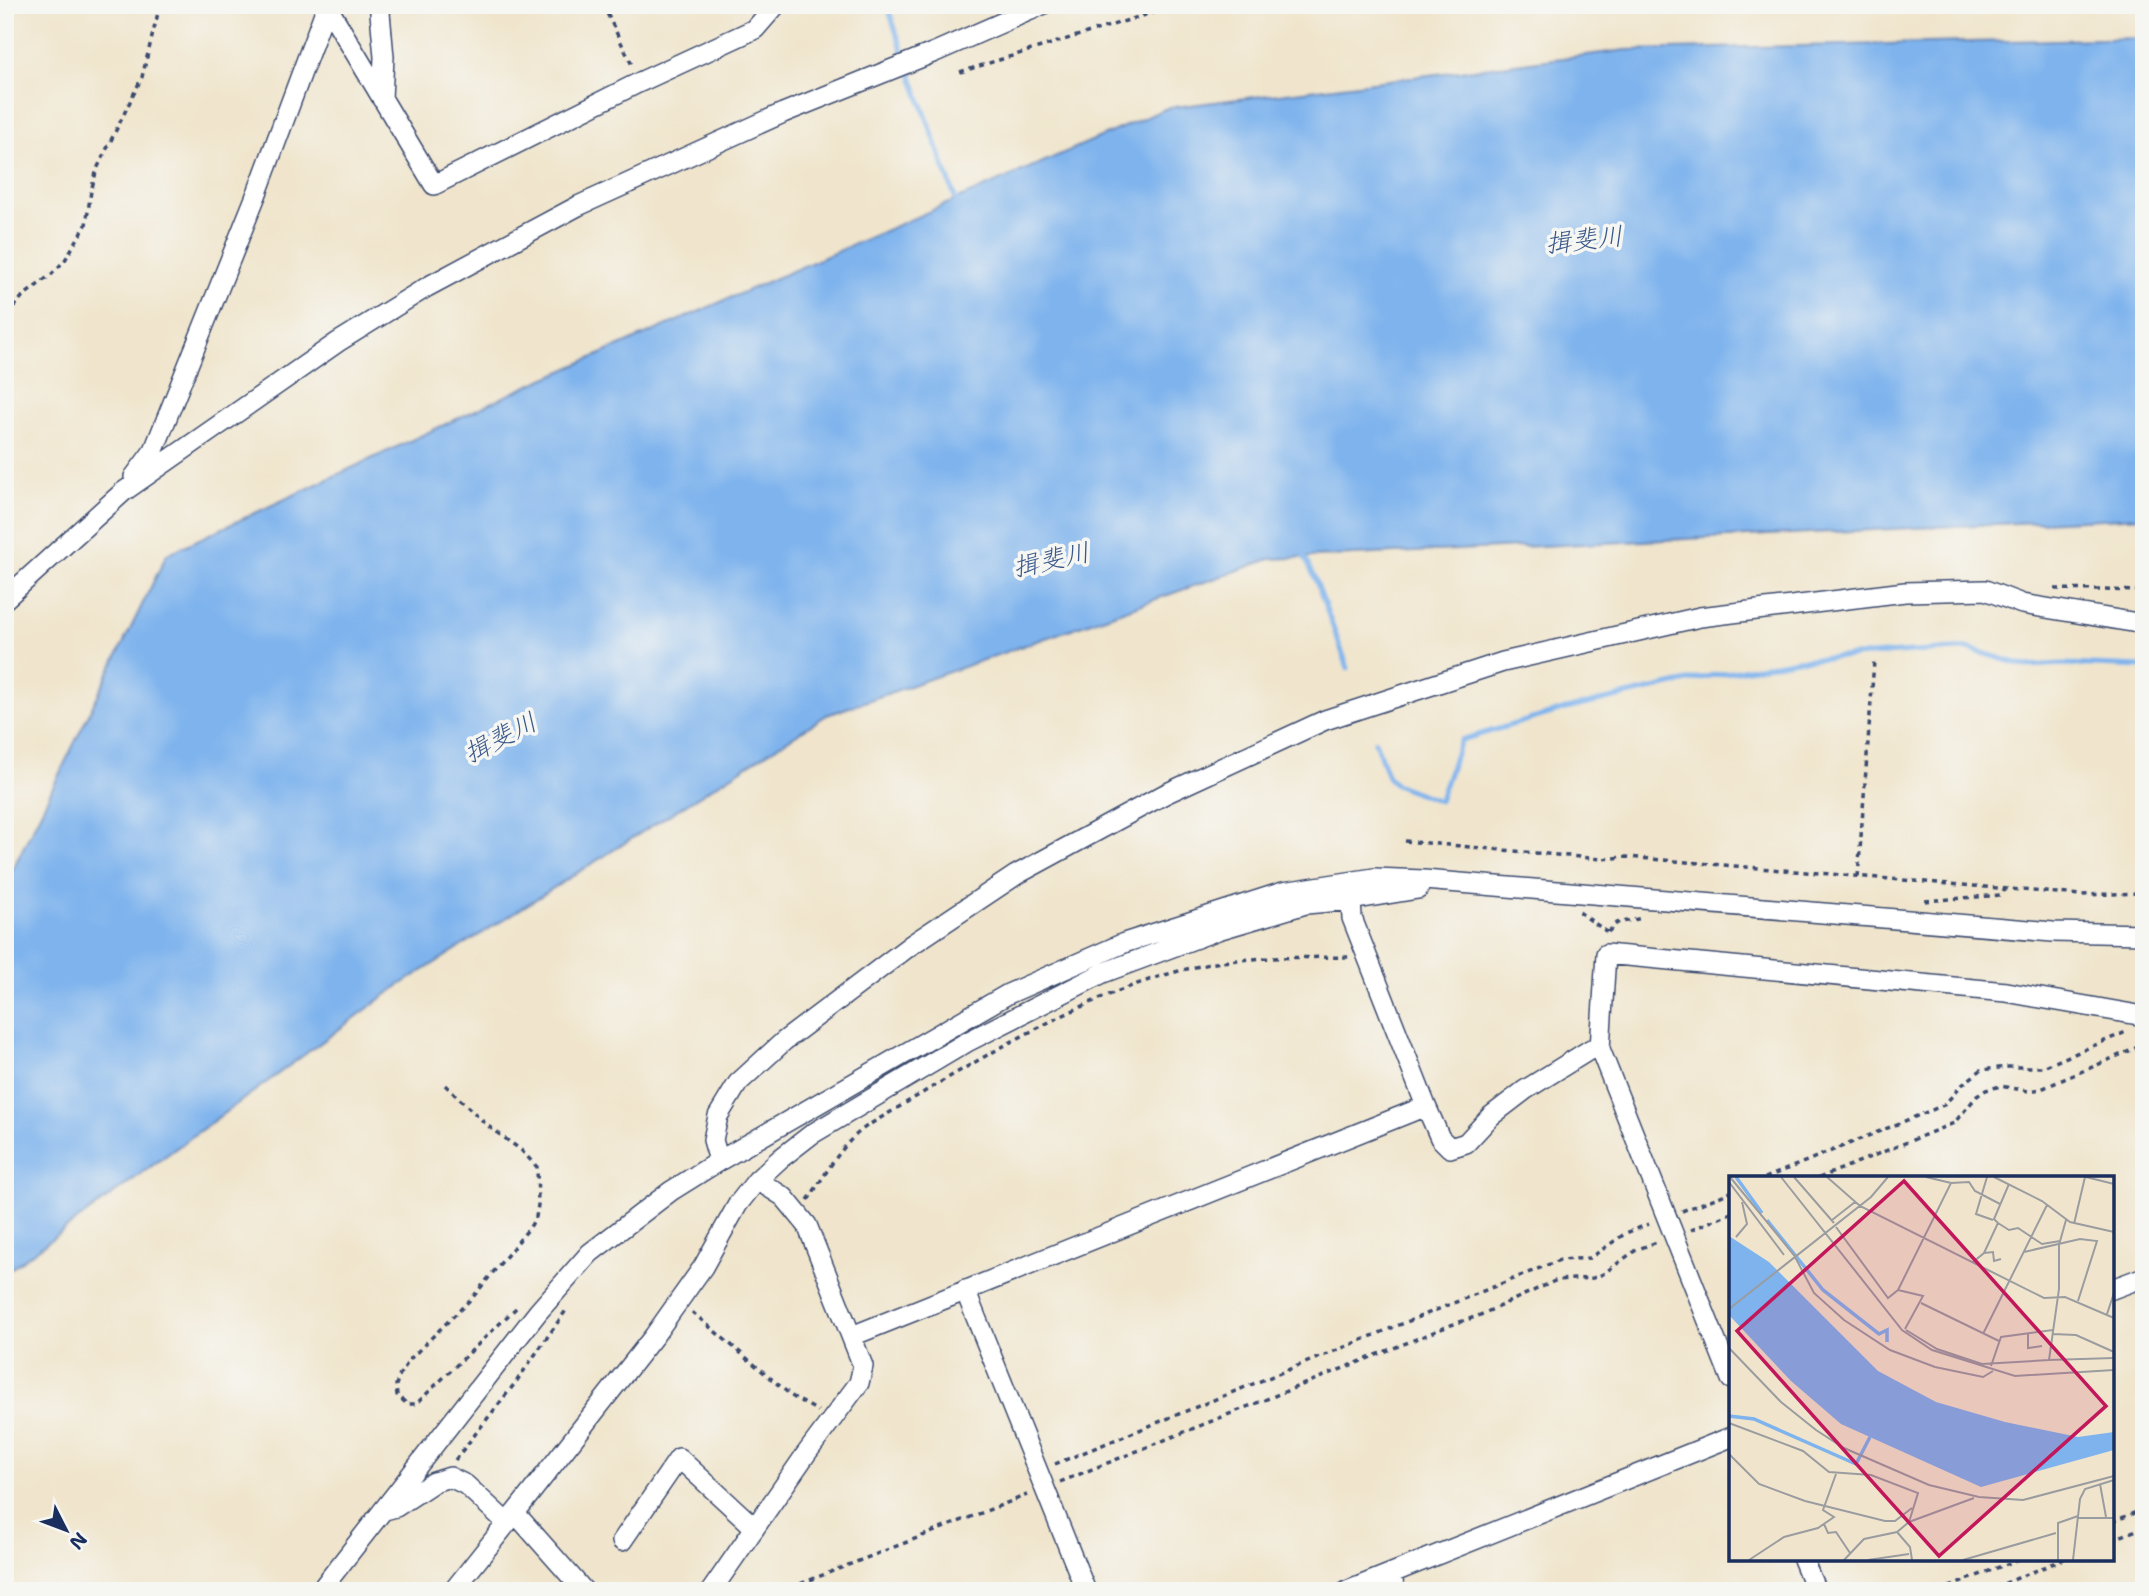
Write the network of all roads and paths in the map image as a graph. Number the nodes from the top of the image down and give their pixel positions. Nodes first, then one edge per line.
1 (160, 5) edge
2 (382, 5) edge
3 (603, 5) edge
4 (776, 5) edge
5 (1042, 5) edge
6 (1183, 5) edge
7 (327, 6) edge
8 (960, 72) dead end
9 (640, 82) junction
10 (382, 99) junction
11 (5, 326) edge
12 (123, 492) junction
13 (2043, 589) dead end
14 (2144, 591) edge
15 (5, 599) edge
16 (2144, 624) edge
17 (1874, 661) dead end
18 (1405, 841) dead end
19 (1858, 877) junction
20 (1424, 880) junction
21 (2006, 888) junction
22 (2144, 893) edge
23 (1351, 900) junction
24 (1916, 902) dead end
25 (1575, 909) dead end
26 (2144, 934) edge
27 (1610, 954) junction
28 (1368, 956) junction
29 (2140, 1020) edge
30 (1600, 1049) junction
31 (445, 1085) dead end
32 (1426, 1106) junction
33 (719, 1161) junction
34 (1770, 1176) edge
35 (1824, 1176) edge
36 (757, 1180) junction
37 (1729, 1193) edge
38 (1729, 1213) edge
39 (799, 1215) junction
40 (1670, 1226) junction
41 (2144, 1277) edge
42 (2114, 1288) edge
43 (965, 1290) junction
44 (679, 1301) junction
45 (572, 1302) dead end
46 (521, 1303) dead end
47 (852, 1336) junction
48 (1729, 1374) edge
49 (832, 1419) junction
50 (1729, 1438) edge
51 (450, 1477) junction
52 (1041, 1480) junction
53 (2144, 1509) edge
54 (381, 1511) junction
55 (511, 1517) junction
56 (2114, 1521) edge
57 (2144, 1527) edge
58 (755, 1528) junction
59 (2114, 1539) edge
60 (622, 1541) dead end
61 (1804, 1561) edge
62 (2014, 1561) edge
63 (2059, 1561) edge
64 (1393, 1582) edge
65 (320, 1591) edge
66 (453, 1591) edge
67 (584, 1591) edge
68 (711, 1591) edge
69 (782, 1591) edge
70 (1086, 1591) edge
71 (1347, 1591) edge
72 (1816, 1591) edge
73 (1940, 1591) edge
74 (1986, 1591) edge

1 - 11 path
2 - 10 street
3 - 9 path
4 - 9 street
5 - 12 street
6 - 8 path
7 - 10 street
7 - 12 street
9 - 10 street
12 - 15 street
13 - 14 path
16 - 33 street
17 - 19 path
18 - 19 path
19 - 21 path
20 - 23 street
20 - 26 street
20 - 33 street
21 - 22 path
21 - 24 path
23 - 28 street
23 - 36 street
25 - 27 path
27 - 29 street
27 - 30 street
28 - 32 street
28 - 39 path
29 - 34 path
29 - 35 path
30 - 32 street
30 - 40 street
31 - 46 path
32 - 43 street
33 - 54 street
36 - 39 street
36 - 44 street
37 - 40 path
38 - 40 path
39 - 47 street
40 - 48 street
40 - 52 path
40 - 52 path
41 - 42 street
43 - 47 street
43 - 52 street
44 - 49 path
44 - 55 street
45 - 51 path
47 - 49 street
49 - 58 street
50 - 64 street
51 - 54 street
51 - 55 street
52 - 69 path
52 - 70 street
53 - 56 path
54 - 65 street
55 - 66 street
55 - 67 street
57 - 59 path
58 - 60 street
58 - 68 street
61 - 72 street
62 - 73 path
63 - 74 path
64 - 71 street

